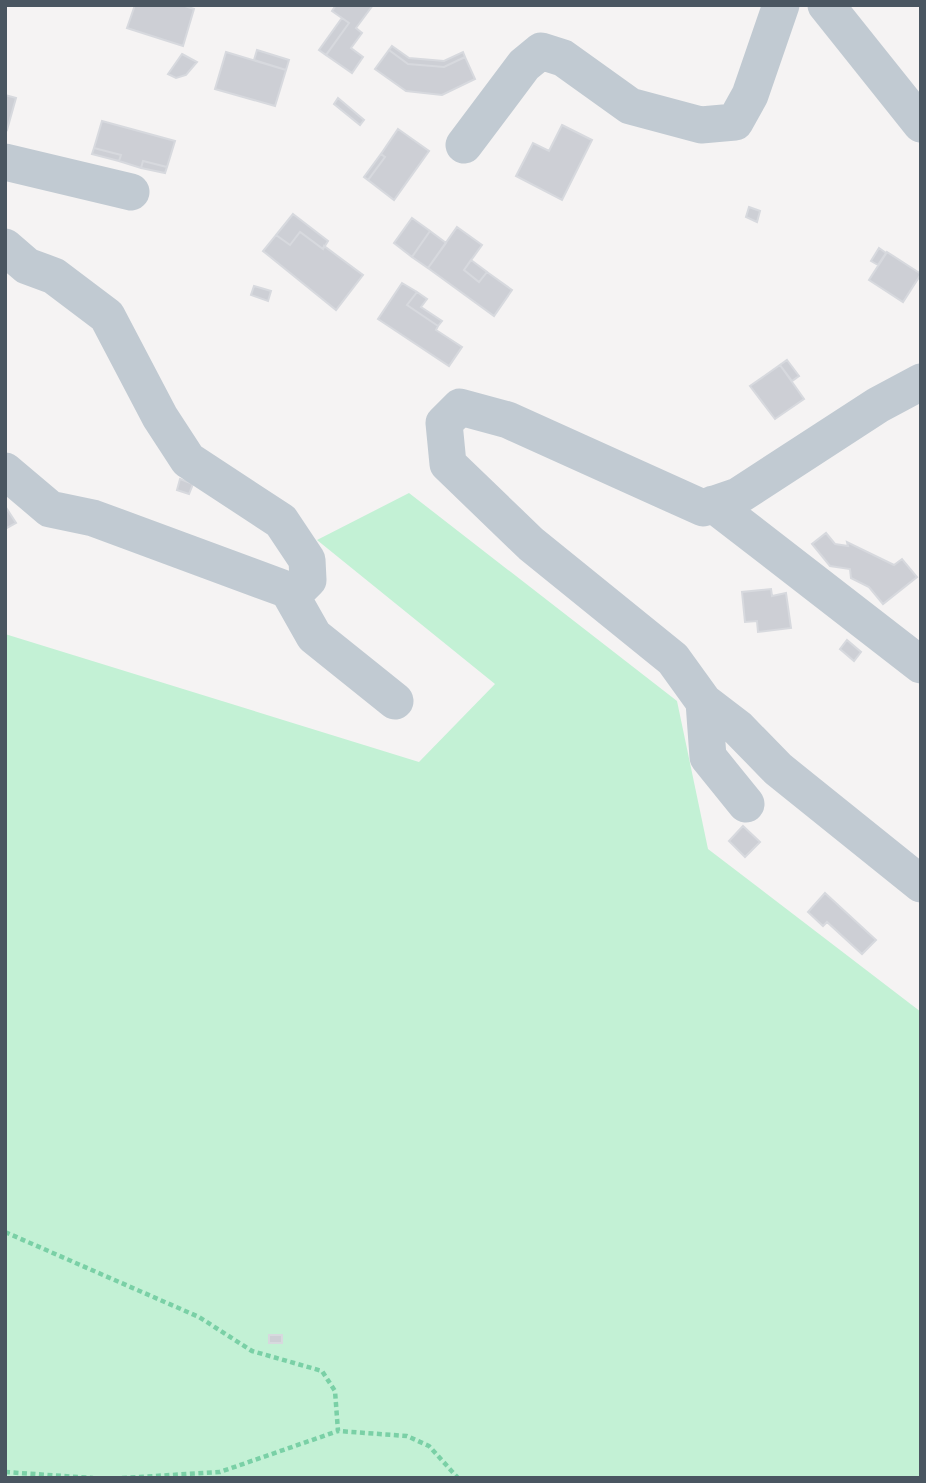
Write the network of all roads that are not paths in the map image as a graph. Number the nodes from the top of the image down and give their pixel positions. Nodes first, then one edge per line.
1 (781, 5) edge
2 (826, 5) edge
3 (921, 124) edge
4 (464, 145) dead end
5 (5, 162) edge
6 (131, 192) dead end
7 (5, 247) edge
8 (921, 382) edge
9 (5, 471) edge
10 (713, 504) junction
11 (288, 590) junction
12 (921, 665) edge
13 (395, 701) dead end
14 (704, 702) junction
15 (746, 804) dead end
16 (921, 884) edge

1 - 4 street
2 - 3 street
5 - 6 street
7 - 11 street
8 - 10 street
9 - 11 street
10 - 12 street
10 - 14 street
11 - 13 street
14 - 15 street
14 - 16 street

